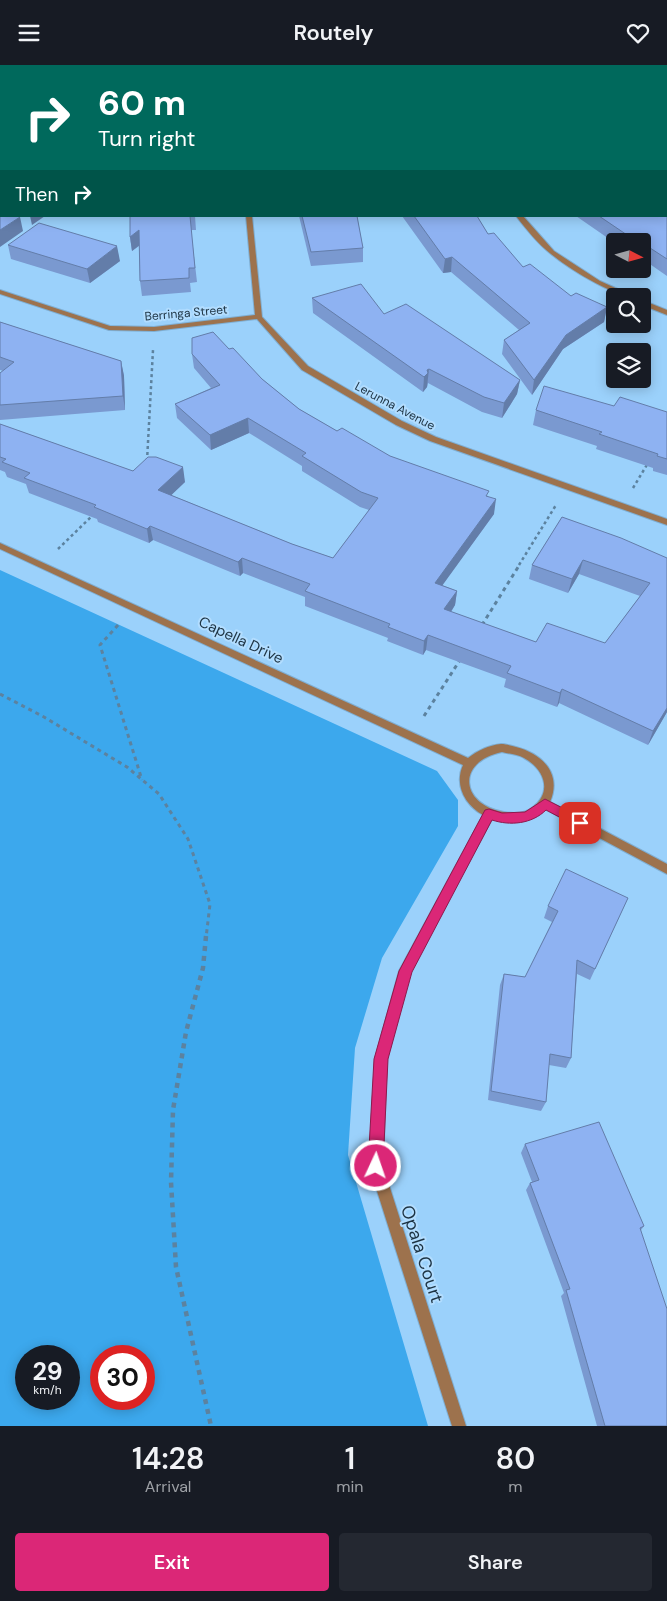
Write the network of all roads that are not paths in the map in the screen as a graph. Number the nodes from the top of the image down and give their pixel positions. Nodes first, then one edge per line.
1 (249, 217) edge
2 (520, 217) edge
3 (612, 288) edge
4 (0, 292) edge
5 (651, 306) edge
6 (667, 313) edge
7 (260, 317) junction
8 (667, 522) edge
9 (0, 546) edge
10 (469, 763) junction
11 (545, 804) junction
12 (489, 814) junction
13 (667, 869) edge
14 (459, 1426) edge

1 - 7 street
2 - 3 street
4 - 7 street, Berringa Street
5 - 6 street
7 - 8 street, Lerunna Avenue
9 - 10 street, Capella Drive
10 - 11 street
10 - 12 street
11 - 12 street
11 - 13 street
12 - 14 street, Opala Court

